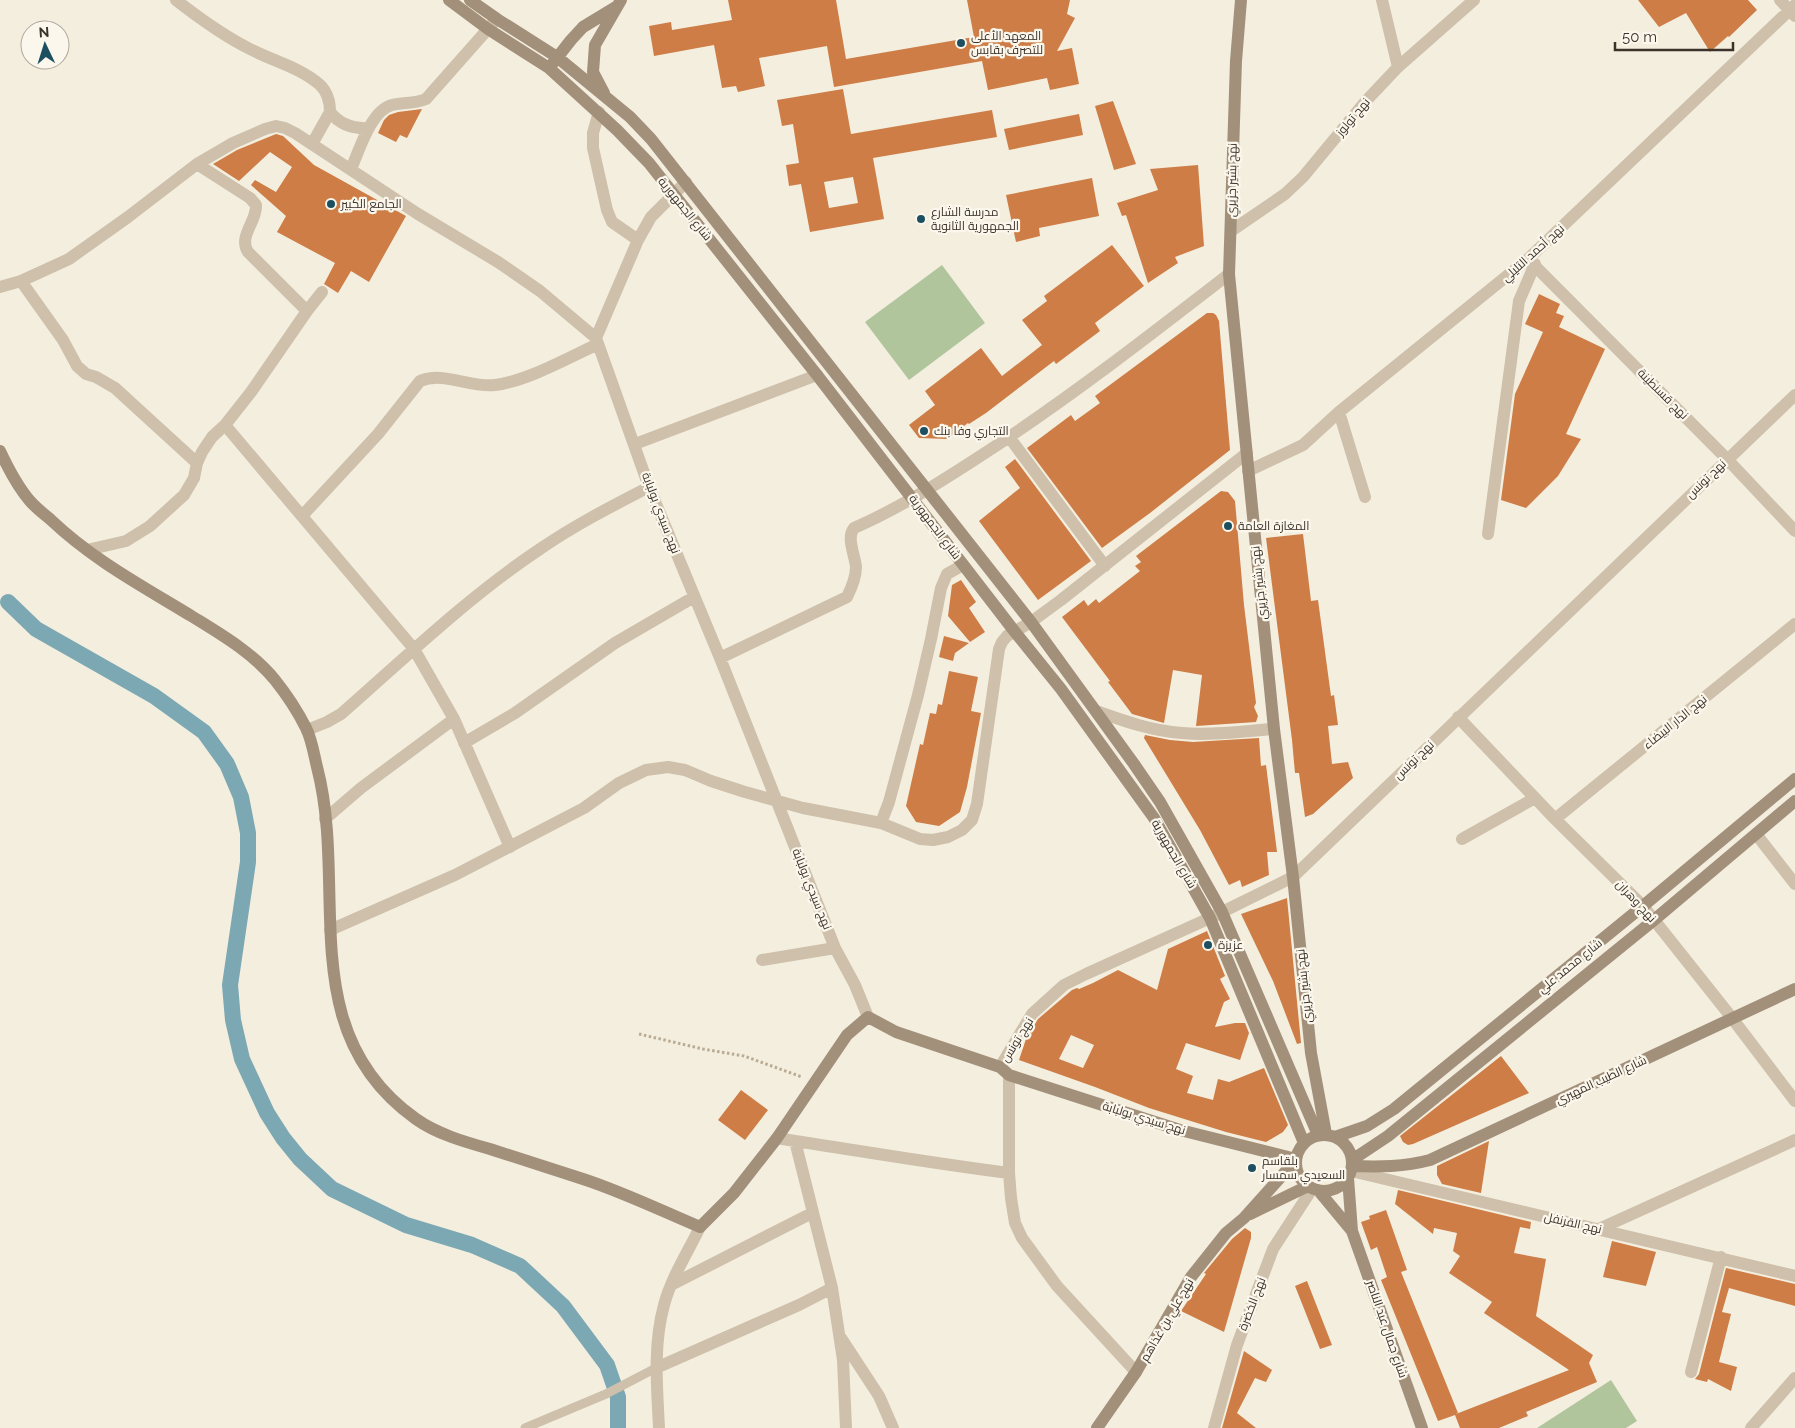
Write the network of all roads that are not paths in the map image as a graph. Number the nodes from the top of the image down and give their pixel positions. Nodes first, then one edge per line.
1 (176, 0) edge
2 (449, 0) edge
3 (470, 0) edge
4 (1241, 0) edge
5 (1382, 0) edge
6 (1474, 0) edge
7 (1780, 0) edge
8 (618, 4) edge
9 (1793, 11) edge
10 (492, 24) junction
11 (557, 57) junction
12 (1398, 67) junction
13 (549, 68) junction
14 (608, 100) junction
15 (330, 112) junction
16 (599, 112) junction
17 (369, 128) junction
18 (312, 144) junction
19 (197, 164) junction
20 (351, 169) junction
21 (686, 182) junction
22 (674, 193) junction
23 (1231, 231) junction
24 (638, 240) junction
25 (1532, 262) junction
26 (1229, 274) junction
27 (22, 281) junction
28 (0, 287) edge
29 (322, 292) dead end
30 (307, 311) junction
31 (597, 341) junction
32 (817, 375) junction
33 (1795, 395) edge
34 (1339, 412) junction
35 (225, 425) junction
36 (1009, 437) junction
37 (635, 444) junction
38 (0, 451) edge
39 (1247, 452) junction
40 (1727, 459) junction
41 (197, 463) junction
42 (1248, 471) junction
43 (649, 487) junction
44 (928, 490) junction
45 (1365, 497) dead end
46 (914, 499) junction
47 (302, 516) junction
48 (1795, 531) edge
49 (1488, 534) dead end
50 (87, 550) junction
51 (963, 565) junction
52 (1104, 566) junction
53 (694, 597) junction
54 (1031, 622) junction
55 (1795, 624) edge
56 (1015, 632) junction
57 (414, 650) junction
58 (720, 658) junction
59 (1096, 711) junction
60 (1458, 717) junction
61 (454, 719) junction
62 (1274, 729) junction
63 (307, 730) junction
64 (464, 743) junction
65 (1795, 779) edge
66 (1535, 798) junction
67 (777, 800) junction
68 (1795, 801) edge
69 (325, 819) junction
70 (1555, 819) junction
71 (881, 823) junction
72 (1756, 834) junction
73 (1462, 839) dead end
74 (510, 847) junction
75 (1293, 876) junction
76 (1795, 884) edge
77 (1643, 906) junction
78 (1222, 912) junction
79 (1210, 918) junction
80 (1654, 920) junction
81 (330, 930) junction
82 (835, 948) junction
83 (762, 960) dead end
84 (1795, 989) edge
85 (868, 1017) junction
86 (1732, 1018) junction
87 (1005, 1071) junction
88 (1795, 1101) edge
89 (1327, 1135) junction
90 (777, 1138) junction
91 (1795, 1140) edge
92 (795, 1141) junction
93 (1304, 1143) junction
94 (1295, 1160) junction
95 (1350, 1168) junction
96 (1009, 1173) junction
97 (1313, 1188) junction
98 (812, 1213) junction
99 (1244, 1218) junction
100 (700, 1227) junction
101 (1599, 1229) junction
102 (1352, 1231) junction
103 (1721, 1257) junction
104 (1795, 1276) edge
105 (671, 1285) junction
106 (832, 1288) junction
107 (840, 1336) junction
108 (656, 1368) junction
109 (1136, 1372) junction
110 (1691, 1372) dead end
111 (1795, 1378) edge
112 (525, 1428) edge
113 (659, 1428) edge
114 (846, 1428) edge
115 (892, 1428) edge
116 (1097, 1428) edge
117 (1214, 1428) edge
118 (1422, 1428) edge
119 (1751, 1428) edge

1 - 15 street
2 - 10 street, شارع الجمهورية
3 - 10 street, شارع الجمهورية
4 - 23 street, نهج بشير جزيري
5 - 12 street
6 - 12 street, نهج تولوز
7 - 9 street
8 - 11 street
8 - 14 street
9 - 25 street, نهج أحمد التليلي
10 - 11 street, شارع الجمهورية
10 - 13 street, شارع الجمهورية
10 - 17 street
11 - 13 street
11 - 14 street, شارع الجمهورية
12 - 23 street, نهج تولوز
13 - 16 street, شارع الجمهورية
14 - 16 street
14 - 21 street, شارع الجمهورية
15 - 17 street
15 - 18 street
16 - 22 street, شارع الجمهورية
16 - 24 street
17 - 20 street
18 - 19 street
18 - 20 street
19 - 27 street
19 - 30 street
20 - 31 street
21 - 22 street
21 - 44 street, شارع الجمهورية
22 - 24 street
22 - 32 street, شارع الجمهورية
23 - 26 street, نهج بشير جزيري
24 - 31 street
25 - 34 street, نهج أحمد التليلي
25 - 40 street, نهج قسنطينة
25 - 49 street
26 - 36 street
26 - 39 street, نهج بشير جزيري
27 - 28 street
27 - 41 street
29 - 30 street
30 - 35 street
31 - 37 street, نهج سيدي بولبابة
31 - 47 street
32 - 37 street
32 - 46 street, شارع الجمهورية
33 - 40 street, نهج تونس
34 - 42 street, نهج أحمد التليلي
34 - 45 street
35 - 41 street
35 - 47 street
36 - 44 street
36 - 52 street
37 - 43 street, نهج سيدي بولبابة
38 - 50 street
39 - 42 street, نهج بشير جزيري
39 - 52 street
40 - 48 street, نهج قسنطينة
40 - 60 street, نهج تونس
41 - 50 street
42 - 62 street, نهج بشير جزيري
43 - 53 street, نهج سيدي بولبابة
43 - 57 street
44 - 46 street
44 - 54 street, شارع الجمهورية
46 - 51 street, شارع الجمهورية
46 - 58 street
47 - 57 street
50 - 63 street
51 - 56 street, شارع الجمهورية
51 - 71 street
52 - 54 street
53 - 58 street, نهج سيدي بولبابة
53 - 64 street
54 - 56 street
54 - 59 street, شارع الجمهورية
55 - 70 street, نهج الدار البيضاء
56 - 71 street
56 - 79 street, شارع الجمهورية
57 - 61 street
57 - 63 street
58 - 67 street, نهج سيدي بولبابة
59 - 62 street
59 - 78 street, شارع الجمهورية
60 - 66 street, نهج وهران
60 - 75 street, نهج تونس
61 - 64 street
61 - 69 street
62 - 75 street, نهج بشير جزيري
63 - 69 street
64 - 74 street
65 - 77 street, شارع محمد علي
66 - 70 street, نهج وهران
66 - 73 street
67 - 71 street
67 - 74 street
67 - 82 street, نهج سيدي بولبابة
68 - 72 street, شارع محمد علي
69 - 81 street
70 - 77 street, نهج وهران
72 - 76 street
72 - 80 street, شارع محمد علي
74 - 81 street
75 - 78 street, نهج تونس
75 - 89 street, نهج بشير جزيري
77 - 80 street, نهج وهران
77 - 89 street, شارع محمد علي
78 - 79 street, نهج تونس
78 - 89 street, شارع الجمهورية
79 - 87 street, نهج تونس
79 - 93 street, شارع الجمهورية
80 - 86 street, نهج وهران
80 - 95 street, شارع محمد علي
81 - 100 street
82 - 83 street
82 - 85 street, نهج سيدي بولبابة
84 - 86 street, شارع الطيب المهيري
85 - 87 street, نهج سيدي بولبابة
85 - 90 street
86 - 88 street, نهج وهران
86 - 95 street, شارع الطيب المهيري
87 - 94 street, نهج سيدي بولبابة
87 - 96 street, نهج تونس
89 - 93 street
89 - 95 street
90 - 92 street
90 - 100 street
91 - 101 street
92 - 96 street
92 - 98 street
93 - 94 street
94 - 97 street
94 - 99 street, نهج علي بن غذاهم
95 - 97 street
95 - 101 street, نهج القرنفل
95 - 102 street, شارع جمال عبد الناصر
96 - 109 street, نهج تونس
97 - 99 street, نهج علي بن غذاهم
97 - 102 street, شارع جمال عبد الناصر
97 - 117 street, نهج الخضرة
98 - 105 street
98 - 106 street
99 - 109 street, نهج علي بن غذاهم
100 - 105 street
101 - 103 street, نهج القرنفل
102 - 118 street, شارع جمال عبد الناصر
103 - 104 street, نهج القرنفل
103 - 110 street
105 - 108 street
106 - 107 street
106 - 108 street
107 - 114 street
107 - 115 street
108 - 112 lane
108 - 113 street
109 - 116 street, نهج علي بن غذاهم
111 - 119 street

